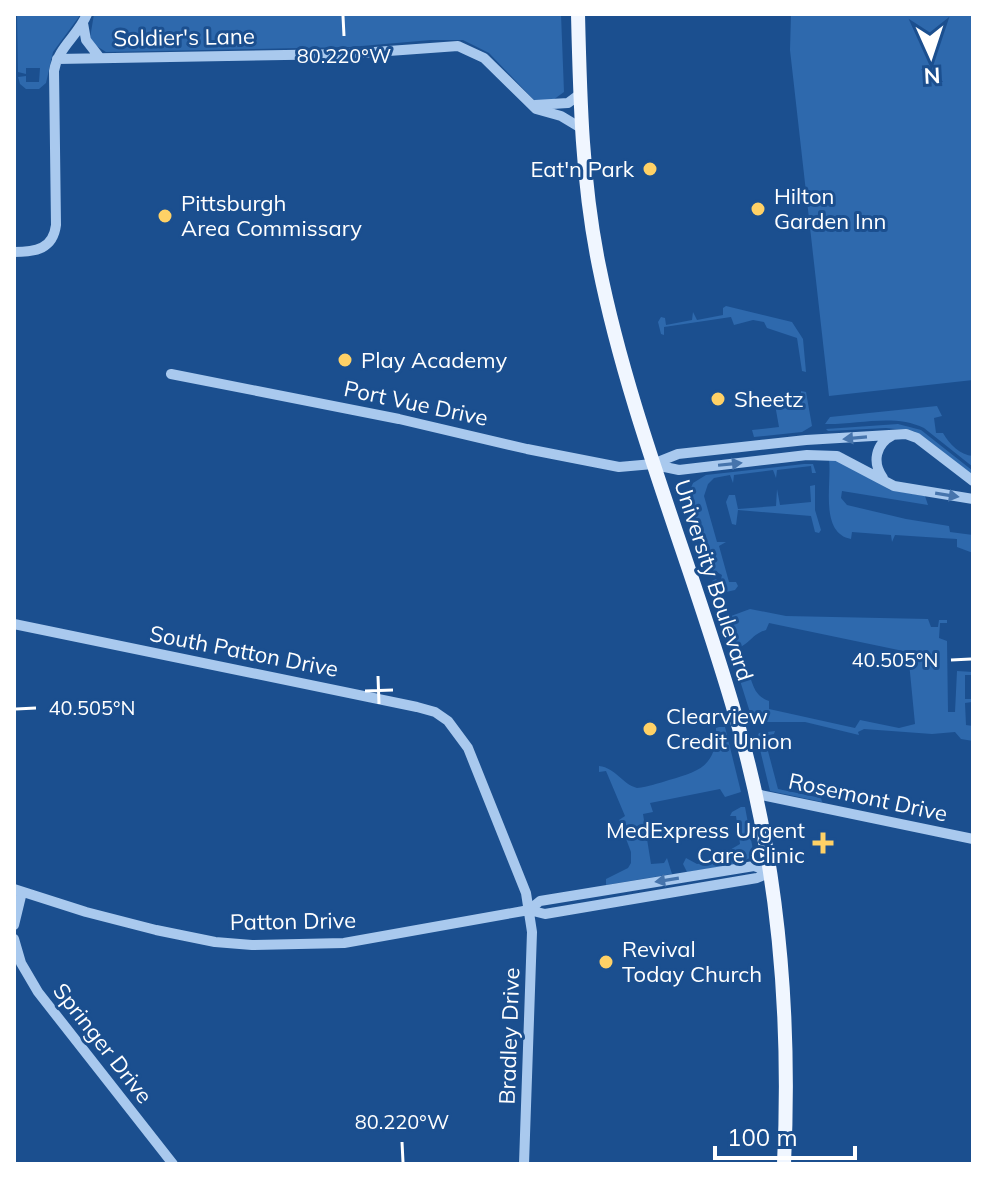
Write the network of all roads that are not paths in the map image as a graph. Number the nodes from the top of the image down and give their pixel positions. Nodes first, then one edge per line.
1 (578, 14) edge
2 (85, 18) edge
3 (100, 58) junction
4 (57, 59) junction
5 (580, 94) junction
6 (529, 103) junction
7 (581, 128) junction
8 (14, 252) edge
9 (171, 374) dead end
10 (895, 435) junction
11 (653, 464) junction
12 (885, 481) junction
13 (973, 481) edge
14 (973, 499) edge
15 (14, 624) edge
16 (756, 794) junction
17 (973, 839) edge
18 (771, 872) junction
19 (18, 890) edge
20 (529, 910) junction
21 (14, 925) edge
22 (14, 939) edge
23 (173, 1164) edge
24 (524, 1164) edge
25 (784, 1164) edge

1 - 5 main road, University Boulevard
2 - 3 street
2 - 4 street
3 - 4 street, Soldier's Lane
3 - 6 street, Soldier's Lane
4 - 8 street
5 - 6 street
5 - 7 main road, University Boulevard
6 - 7 street, Soldier's Lane
7 - 11 main road, University Boulevard
9 - 11 street, Port Vue Drive
10 -> 11 street
10 - 12 street
10 - 13 street
11 -> 12 street
11 - 16 main road, University Boulevard
12 -> 14 street
15 - 20 street, South Patton Drive
16 - 17 street, Rosemont Drive
16 - 18 main road, University Boulevard
18 - 20 street, Patton Drive
18 - 25 main road, University Boulevard
19 - 20 street, Patton Drive
19 - 21 street
20 - 24 street, Bradley Drive
22 - 23 street, Springer Drive

